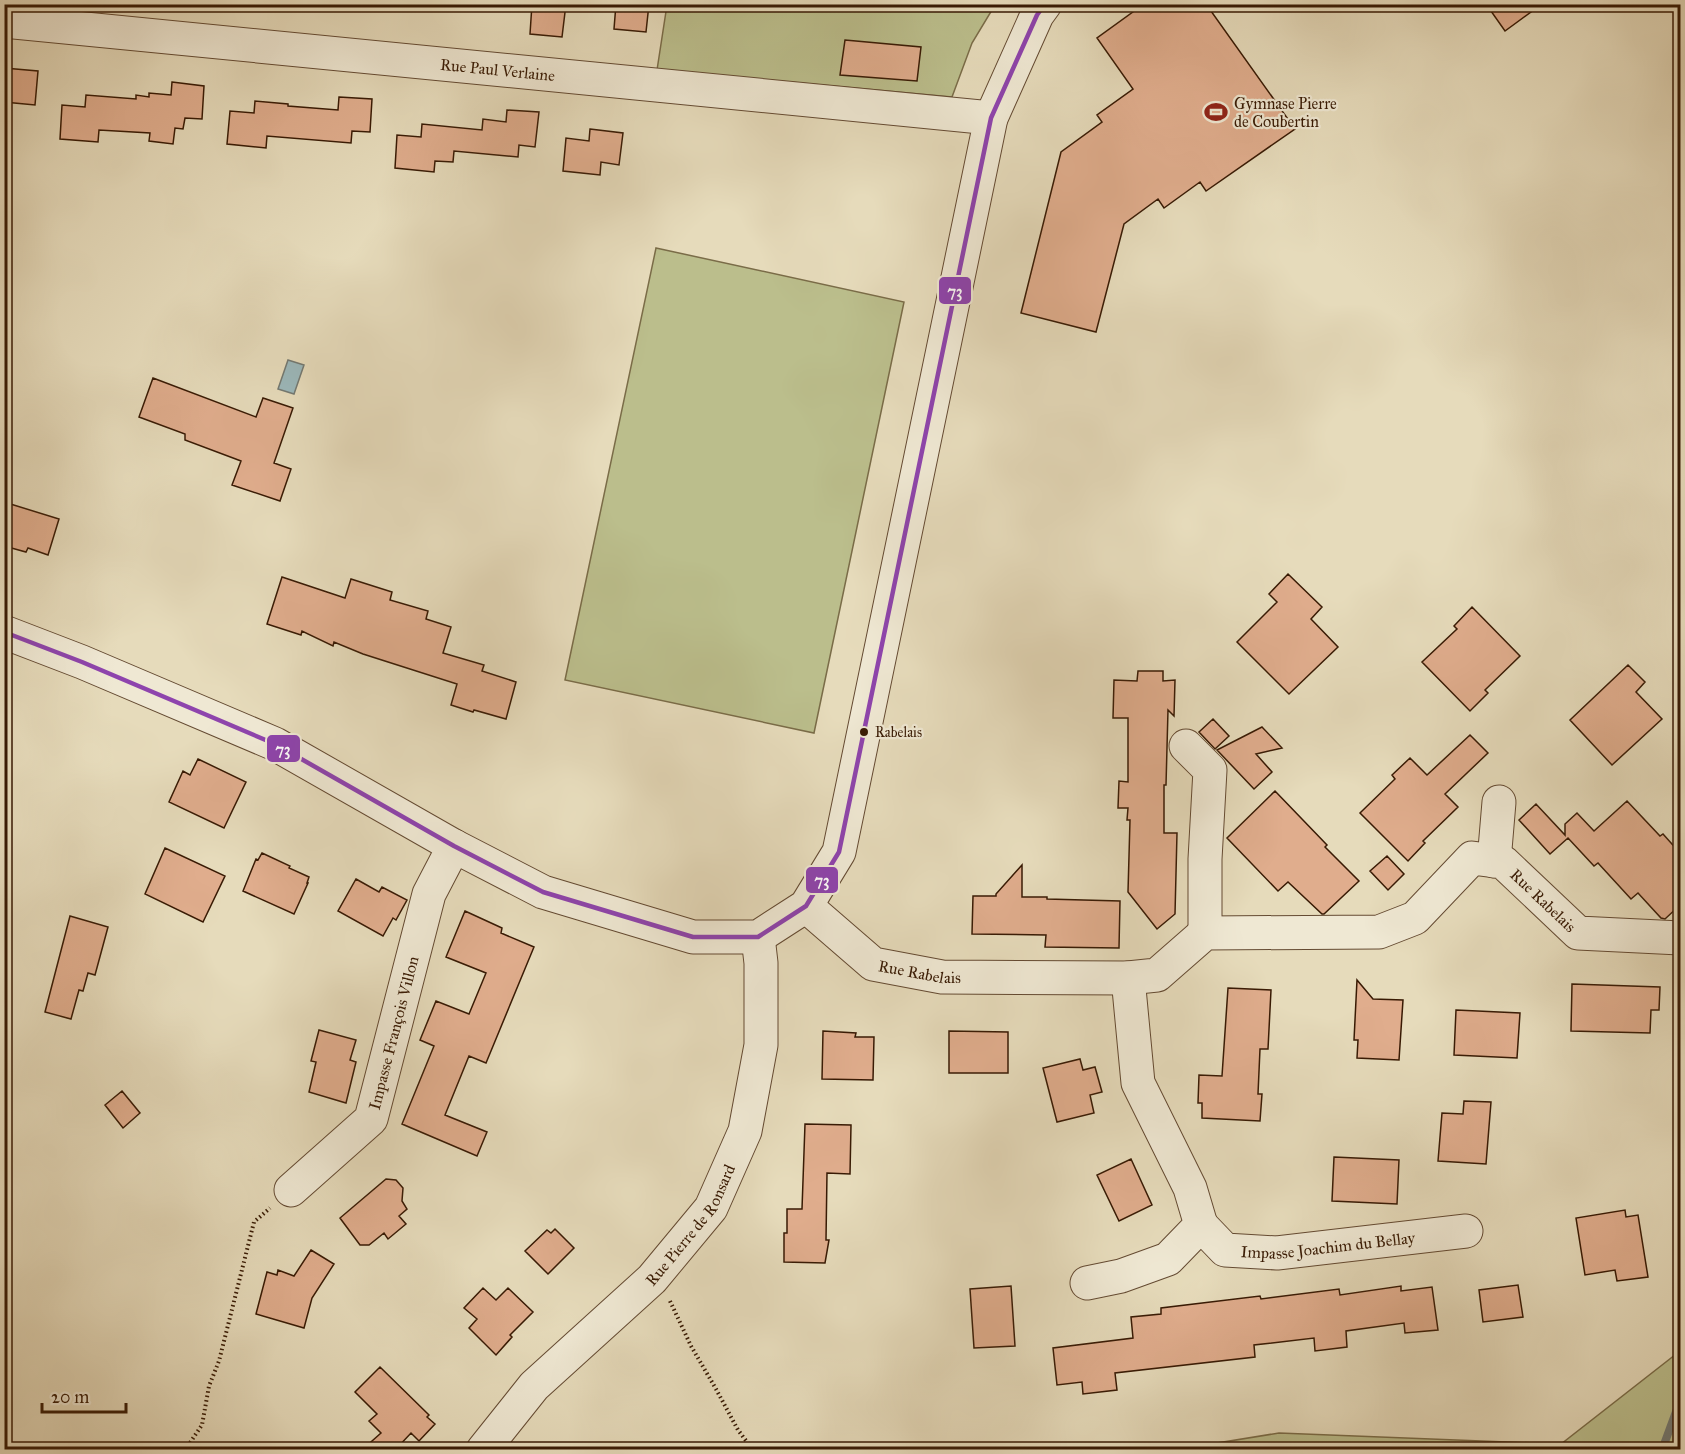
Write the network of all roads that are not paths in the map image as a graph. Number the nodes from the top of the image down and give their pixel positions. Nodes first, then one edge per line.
1 (1045, 4) edge
2 (4, 21) edge
3 (992, 118) junction
4 (4, 632) edge
5 (1186, 746) dead end
6 (1499, 802) dead end
7 (454, 846) junction
8 (1494, 861) junction
9 (806, 906) junction
10 (1205, 933) junction
11 (758, 937) junction
12 (1680, 938) edge
13 (1128, 978) junction
14 (291, 1190) road end
15 (1200, 1226) junction
16 (1466, 1231) dead end
17 (1087, 1283) dead end
18 (483, 1449) edge

1 - 3 street
2 - 3 street, Rue Paul Verlaine
3 - 9 street
4 - 7 street
5 - 10 street
6 - 8 street
7 - 11 street
7 - 14 street, Impasse François Villon
8 - 10 street, Rue Rabelais
8 - 12 street, Rue Rabelais
9 - 11 street
9 - 13 street, Rue Rabelais
10 - 13 street, Rue Rabelais
11 - 18 street, Rue Pierre de Ronsard
13 - 15 street
15 - 16 street, Impasse Joachim du Bellay
15 - 17 street

